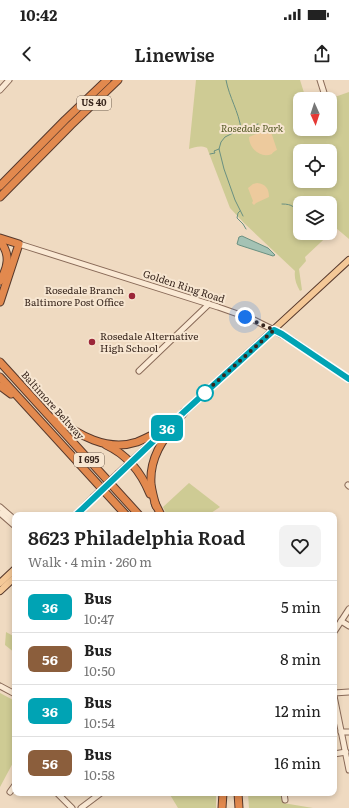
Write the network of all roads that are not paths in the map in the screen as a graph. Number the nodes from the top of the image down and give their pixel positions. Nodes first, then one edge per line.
1 (9, 80) edge
2 (107, 80) edge
3 (118, 80) edge
4 (320, 80) edge
5 (0, 90) edge
6 (324, 92) edge
7 (0, 186) edge
8 (0, 197) edge
9 (0, 238) edge
10 (0, 241) edge
11 (16, 243) junction
12 (349, 260) edge
13 (7, 264) junction
14 (0, 281) edge
15 (0, 302) edge
16 (209, 304) junction
17 (274, 330) junction
18 (0, 354) edge
19 (0, 362) edge
20 (139, 371) dead end
21 (0, 377) edge
22 (349, 378) edge
23 (0, 386) edge
24 (23, 387) junction
25 (38, 404) junction
26 (184, 412) junction
27 (168, 428) junction
28 (50, 432) junction
29 (100, 443) junction
30 (130, 462) junction
31 (101, 489) junction
32 (156, 506) junction
33 (0, 507) edge
34 (79, 512) edge
35 (117, 512) edge
36 (123, 512) edge
37 (136, 512) edge
38 (159, 512) edge
39 (0, 513) edge
40 (12, 517) edge
41 (12, 523) edge
42 (12, 572) edge
43 (12, 580) edge
44 (0, 583) edge
45 (0, 591) edge
46 (349, 609) edge
47 (341, 621) junction
48 (349, 626) edge
49 (337, 627) edge
50 (0, 686) edge
51 (12, 692) edge
52 (349, 692) edge
53 (337, 693) edge
54 (337, 711) edge
55 (341, 732) junction
56 (349, 732) edge
57 (346, 752) junction
58 (337, 754) edge
59 (349, 769) edge
60 (12, 789) edge
61 (10, 792) dead end
62 (60, 796) edge
63 (97, 796) edge
64 (223, 796) edge
65 (238, 796) edge
66 (284, 796) edge
67 (285, 800) dead end
68 (72, 808) edge
69 (81, 808) edge
70 (222, 808) edge
71 (239, 808) edge

1 - 5 street
2 - 7 highway, US 40
3 - 8 highway, US 40
4 - 6 street
9 - 11 highway, Golden Ring Road
10 - 13 highway
11 - 13 highway
11 - 15 highway
11 - 16 street, Golden Ring Road
12 - 17 main road
13 - 14 highway
16 - 17 street, Golden Ring Road
16 - 20 street
17 - 22 main road, Golden Ring Road
17 - 26 main road
18 - 24 highway
19 - 24 highway, Baltimore Beltway / I 695
21 - 28 highway, Baltimore Beltway / I 695
23 - 28 highway
24 - 25 highway, Baltimore Beltway / I 695
25 - 29 highway
25 - 37 highway, Baltimore Beltway / I 695
26 - 27 main road
26 - 32 highway
27 - 29 highway
27 - 30 main road
28 - 31 highway, Baltimore Beltway / I 695
29 - 30 highway
30 - 32 highway
30 - 34 main road, bridge
31 - 35 highway
31 - 36 highway, Baltimore Beltway / I 695
32 - 38 highway
33 - 40 street
39 - 41 street
42 - 44 main road
43 - 45 main road
46 - 47 street
47 - 48 street
47 - 49 street
50 - 51 street
52 - 53 street
54 - 55 street
55 - 56 street
55 - 57 street
57 - 58 street
57 - 59 street
60 - 61 street
62 - 68 street
63 - 69 street
64 - 70 highway
65 - 71 highway
66 - 67 street

